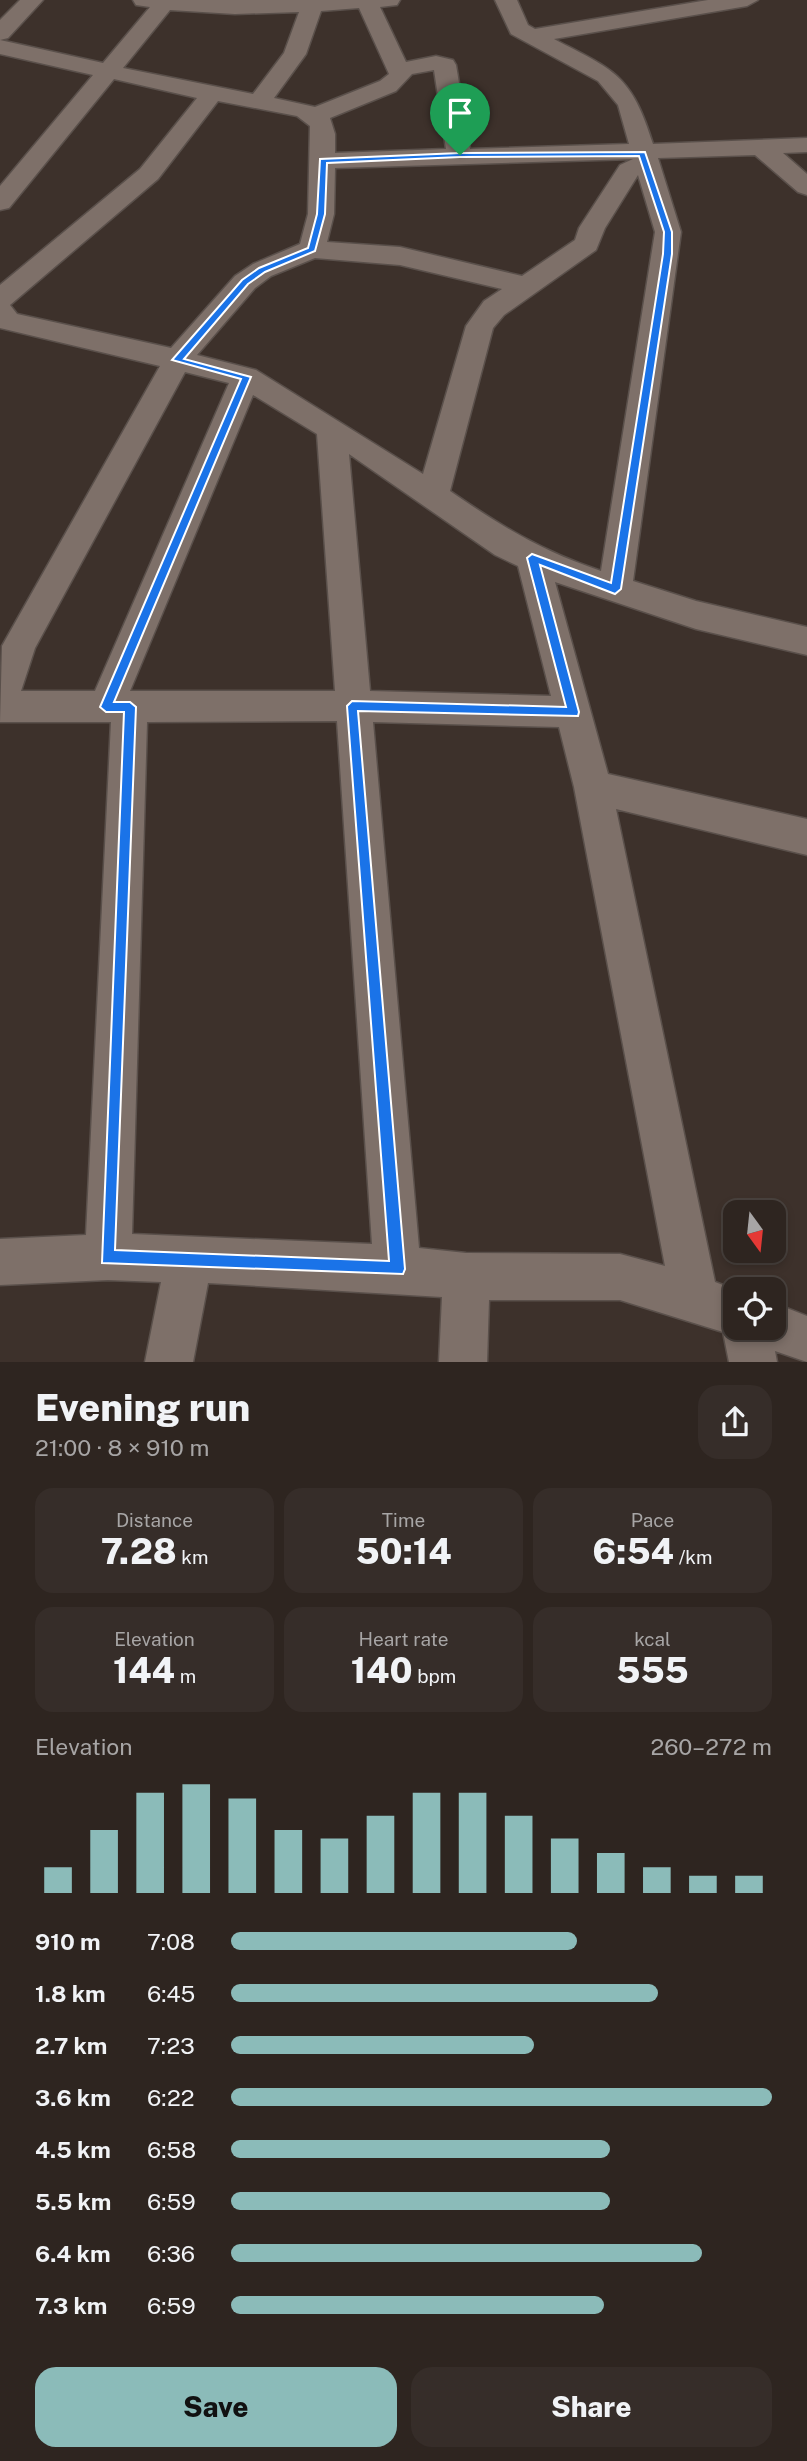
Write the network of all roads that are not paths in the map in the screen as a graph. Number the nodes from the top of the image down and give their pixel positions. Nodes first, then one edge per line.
1 (32, 0) edge
2 (506, 0) edge
3 (747, 0) edge
4 (158, 1) edge
5 (377, 1) edge
6 (312, 5) junction
7 (0, 33) edge
8 (530, 36) junction
9 (0, 47) edge
10 (108, 71) junction
11 (400, 71) junction
12 (213, 93) junction
13 (260, 100) junction
14 (314, 116) junction
15 (807, 145) edge
16 (762, 148) junction
17 (460, 155) junction
18 (644, 159) junction
19 (323, 161) junction
20 (807, 187) edge
21 (0, 202) edge
22 (312, 249) junction
23 (526, 286) junction
24 (2, 316) edge
25 (177, 360) junction
26 (246, 377) junction
27 (332, 429) junction
28 (433, 495) junction
29 (532, 558) junction
30 (615, 589) junction
31 (807, 641) edge
32 (0, 705) edge
33 (352, 706) junction
34 (118, 707) junction
35 (573, 712) junction
36 (593, 787) junction
37 (807, 837) edge
38 (107, 1257) junction
39 (189, 1259) junction
40 (0, 1262) edge
41 (397, 1269) junction
42 (467, 1276) junction
43 (715, 1305) edge
44 (786, 1332) edge
45 (748, 1340) edge
46 (807, 1340) edge
47 (169, 1362) edge
48 (463, 1362) edge
49 (753, 1362) edge

1 - 7 street
2 - 8 street
3 - 8 street
4 - 6 street
4 - 10 street
5 - 6 street
5 - 11 street
6 - 13 street
8 - 18 street
9 - 10 street
10 - 12 street
10 - 21 street
11 - 14 street
11 - 17 street
12 - 13 street
12 - 24 street
13 - 14 street
14 - 19 street
15 - 16 street
16 - 18 street
16 - 20 street
17 - 18 street
17 - 19 street
18 - 23 street
18 - 30 street
19 - 22 street
22 - 23 street
22 - 25 street
23 - 28 street
24 - 25 street
25 - 26 street
25 - 32 street
26 - 27 street
26 - 34 street
27 - 28 street
27 - 33 street
28 - 29 street
29 - 30 street
29 - 35 street
30 - 31 street
32 - 34 street
33 - 34 street
33 - 35 street
33 - 41 street
34 - 38 street
35 - 36 street
36 - 37 street
36 - 43 street
38 - 39 street
38 - 40 street
39 - 41 street
39 - 47 street
41 - 42 street
42 - 43 street
42 - 48 street
44 - 46 street
45 - 49 street

